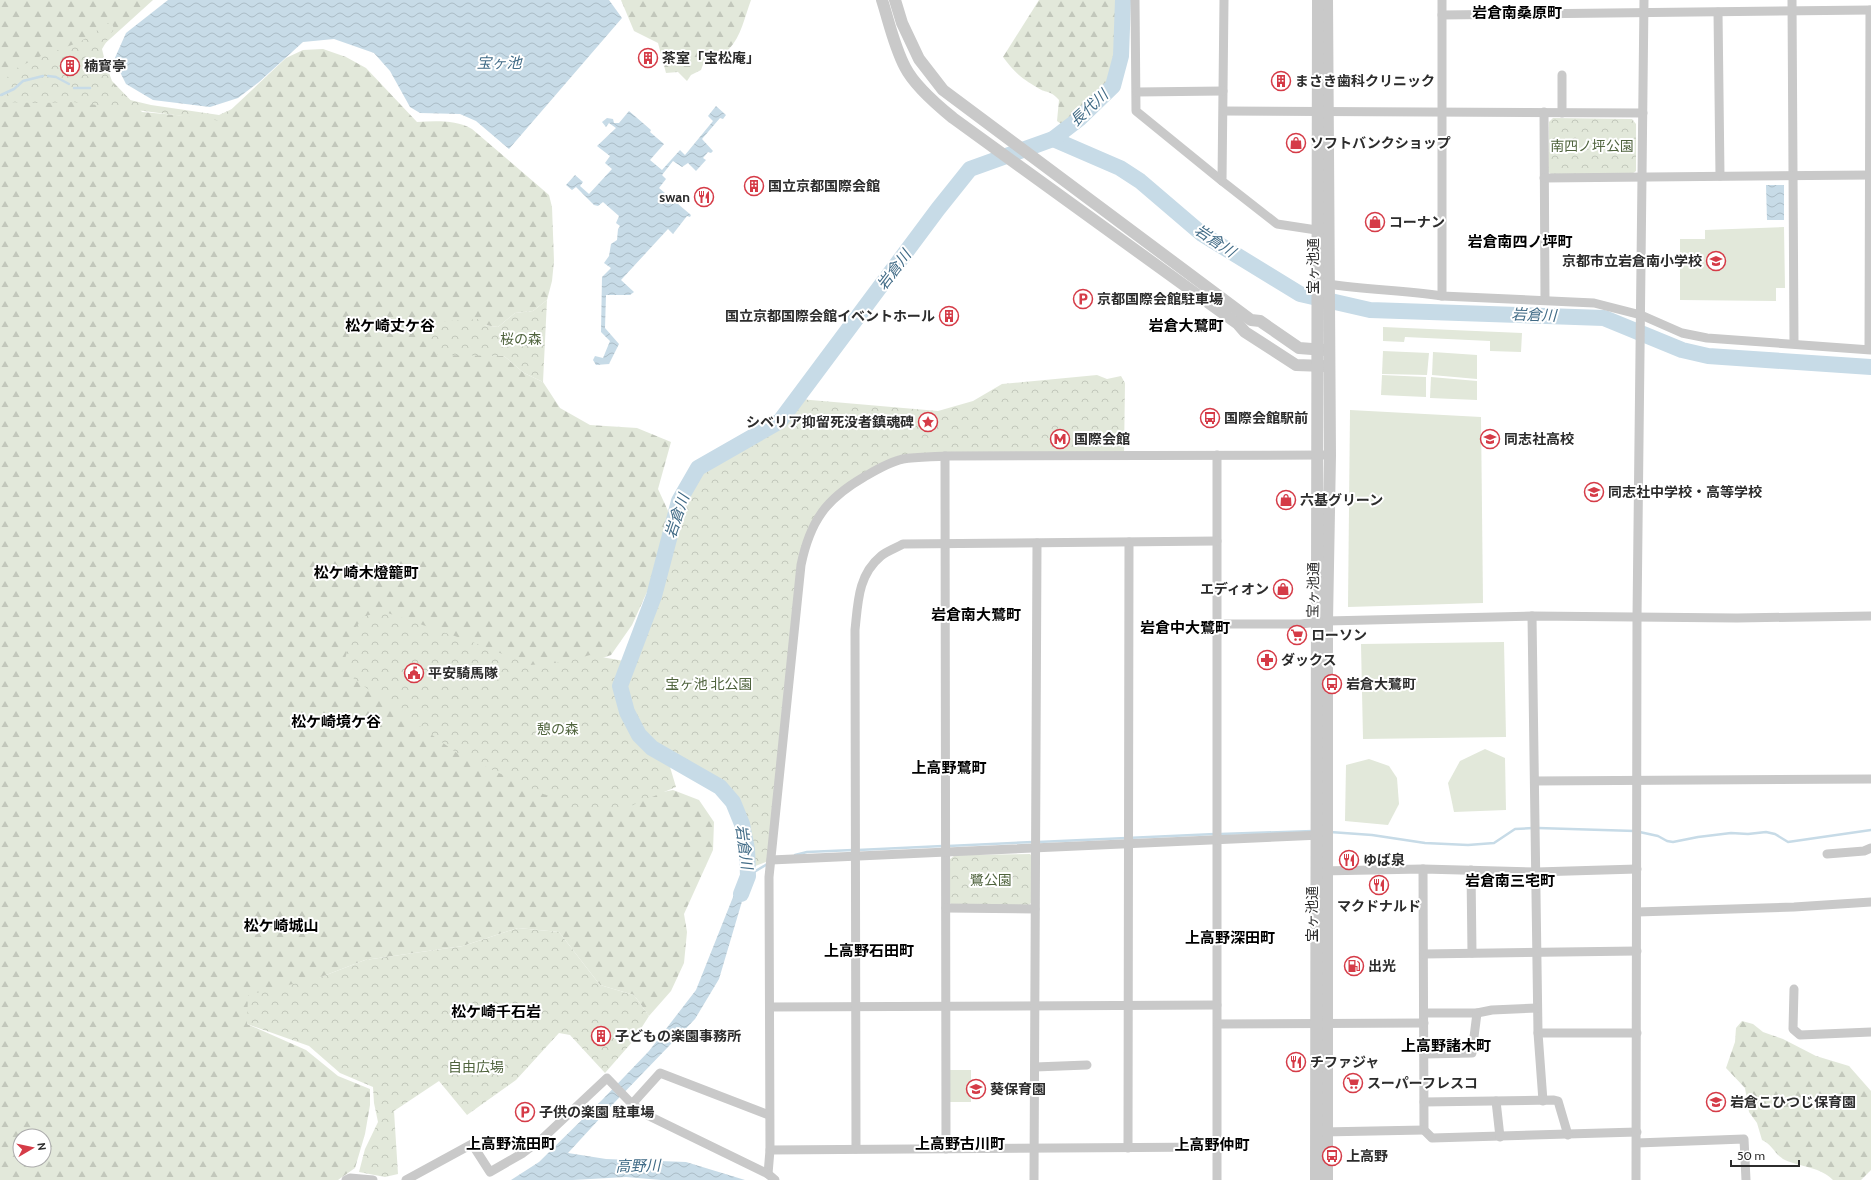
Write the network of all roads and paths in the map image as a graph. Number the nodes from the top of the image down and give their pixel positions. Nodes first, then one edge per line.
1 (882, 0) edge
2 (895, 0) edge
3 (1135, 0) edge
4 (1224, 0) edge
5 (1318, 0) edge
6 (1327, 0) edge
7 (1442, 0) edge
8 (1644, 0) edge
9 (1792, 0) edge
10 (1870, 10) edge
11 (1792, 11) junction
12 (1718, 12) junction
13 (1644, 13) junction
14 (1442, 15) junction
15 (1562, 75) dead end
16 (1223, 91) junction
17 (1137, 92) junction
18 (1224, 111) junction
19 (1323, 111) junction
20 (1442, 112) junction
21 (1544, 112) junction
22 (1562, 112) junction
23 (1643, 113) junction
24 (1870, 175) edge
25 (1720, 176) junction
26 (1793, 176) junction
27 (1642, 177) junction
28 (1544, 178) junction
29 (1222, 180) junction
30 (1323, 231) junction
31 (1324, 286) junction
32 (1442, 296) junction
33 (1545, 300) junction
34 (1641, 315) junction
35 (1794, 343) junction
36 (1870, 349) edge
37 (1323, 350) junction
38 (1323, 365) junction
39 (1217, 455) junction
40 (1317, 455) junction
41 (1330, 455) junction
42 (945, 456) junction
43 (1129, 542) junction
44 (1217, 542) junction
45 (1037, 543) junction
46 (946, 544) junction
47 (1532, 616) junction
48 (1871, 616) edge
49 (1637, 617) junction
50 (1322, 622) junction
51 (1217, 624) junction
52 (1871, 779) edge
53 (1637, 780) junction
54 (1535, 781) junction
55 (1322, 835) junction
56 (1217, 840) junction
57 (1129, 844) junction
58 (1036, 848) junction
59 (1871, 848) edge
60 (946, 852) junction
61 (1827, 854) dead end
62 (856, 856) junction
63 (771, 860) junction
64 (1637, 869) junction
65 (1316, 870) junction
66 (1423, 870) junction
67 (1471, 870) junction
68 (1328, 871) junction
69 (1536, 872) junction
70 (1871, 902) edge
71 (946, 908) junction
72 (1036, 909) junction
73 (1637, 912) junction
74 (1637, 951) junction
75 (1537, 952) junction
76 (1472, 953) junction
77 (1424, 954) junction
78 (1794, 989) dead end
79 (1129, 1005) junction
80 (1217, 1005) junction
81 (854, 1006) junction
82 (946, 1006) junction
83 (1035, 1006) junction
84 (770, 1007) junction
85 (1538, 1008) junction
86 (1424, 1013) junction
87 (1477, 1014) junction
88 (1424, 1023) junction
89 (1218, 1024) junction
90 (1321, 1024) junction
91 (1871, 1032) edge
92 (1538, 1033) junction
93 (1637, 1033) junction
94 (1424, 1054) junction
95 (1087, 1065) dead end
96 (1034, 1067) junction
97 (1496, 1101) junction
98 (1544, 1101) junction
99 (1424, 1102) junction
100 (632, 1104) junction
101 (769, 1115) junction
102 (1424, 1130) junction
103 (1322, 1132) junction
104 (1637, 1132) junction
105 (1568, 1135) junction
106 (1500, 1137) junction
107 (1637, 1143) junction
108 (1218, 1147) junction
109 (1034, 1148) junction
110 (1128, 1148) junction
111 (856, 1149) junction
112 (946, 1149) junction
113 (770, 1150) junction
114 (768, 1174) junction
115 (346, 1180) edge
116 (373, 1180) edge
117 (406, 1180) edge
118 (775, 1180) edge
119 (1034, 1180) edge
120 (1218, 1180) edge
121 (1316, 1180) edge
122 (1327, 1180) edge
123 (1636, 1180) edge
124 (1746, 1180) edge

1 - 38 street
2 - 37 street
3 - 17 street
4 - 16 street
5 - 19 street, 宝ヶ池通
6 - 19 street, 宝ヶ池通
7 - 14 street
8 - 13 street
9 - 11 street
10 - 11 street
10 - 24 street
11 - 12 street
11 - 26 street
12 - 13 street
12 - 25 street
13 - 14 street
13 - 23 street
14 - 20 street
15 - 22 street
16 - 17 street
16 - 18 street
17 - 29 street
18 - 19 street
18 - 29 street
19 - 20 street
19 - 30 street, 宝ヶ池通
20 - 21 street
20 - 32 street
21 - 22 street
21 - 28 street
22 - 23 street
23 - 27 street
24 - 26 street
24 - 36 street
25 - 26 street
25 - 27 street
26 - 35 street
27 - 28 street
27 - 34 street
28 - 33 street
29 - 30 street
30 - 31 street, 宝ヶ池通
31 - 32 street
31 - 37 street, 宝ヶ池通
32 - 33 street
33 - 34 street
34 - 35 street
34 - 49 street
35 - 36 street
37 - 38 street, 宝ヶ池通
38 - 40 street, 宝ヶ池通
38 - 41 street, 宝ヶ池通
39 - 40 street
39 - 42 street
39 - 44 street
40 - 41 street
40 - 50 street, 宝ヶ池通
41 - 50 street, 宝ヶ池通
42 - 46 street
42 - 63 street
43 - 44 street
43 - 45 street
43 - 57 street
44 - 51 street
45 - 46 street
45 - 58 street
46 - 60 street
46 - 62 street
47 - 49 street
47 - 50 street
47 - 54 street
48 - 49 street
49 - 53 street
50 - 51 street
50 - 55 street, 宝ヶ池通
51 - 56 street
52 - 53 street
53 - 54 street
53 - 64 street
54 - 69 street
55 - 56 street
55 - 65 street, 宝ヶ池通
55 - 68 street, 宝ヶ池通
56 - 57 street
56 - 80 street
57 - 58 street
57 - 79 street
58 - 60 street
58 - 72 street
59 - 61 street
60 - 62 street
60 - 71 street
62 - 63 street
62 - 81 street
63 - 84 street
64 - 69 street
64 - 73 street
65 - 68 street
65 - 90 street, 宝ヶ池通
66 - 67 street
66 - 68 street
66 - 77 street
67 - 69 street
67 - 76 street
68 - 90 street, 宝ヶ池通
69 - 75 street
70 - 73 street
71 - 72 street
71 - 82 street
72 - 83 street
73 - 74 street
74 - 75 street
74 - 93 street
75 - 76 street
75 - 85 street
76 - 77 street
77 - 86 street
78 - 91 street
79 - 80 street
79 - 83 street
79 - 110 street
80 - 89 street
81 - 82 street
81 - 84 street
81 - 111 street
82 - 83 street
82 - 112 street
83 - 96 street
84 - 101 street
85 - 87 street
85 - 92 street
86 - 87 street
86 - 88 street
87 - 94 street
88 - 90 street
88 - 94 street
89 - 90 street
89 - 108 street
90 - 103 street, 宝ヶ池通
92 - 93 street
92 - 98 street
93 - 104 street
94 - 99 street
95 - 96 street
96 - 109 street
97 - 98 street
97 - 99 street
97 - 106 street
98 - 105 street
99 - 102 street
100 - 101 street
100 - 114 street
100 - 117 street
101 - 113 street
102 - 103 street
102 - 106 street
103 - 121 street, 宝ヶ池通
103 - 122 street, 宝ヶ池通
104 - 105 street
104 - 107 street
105 - 106 street
107 - 123 street
107 - 124 street
108 - 110 street
108 - 120 street
109 - 110 street
109 - 112 street
109 - 119 street
111 - 112 street
111 - 113 street
113 - 114 street
114 - 118 street
115 - 116 street

